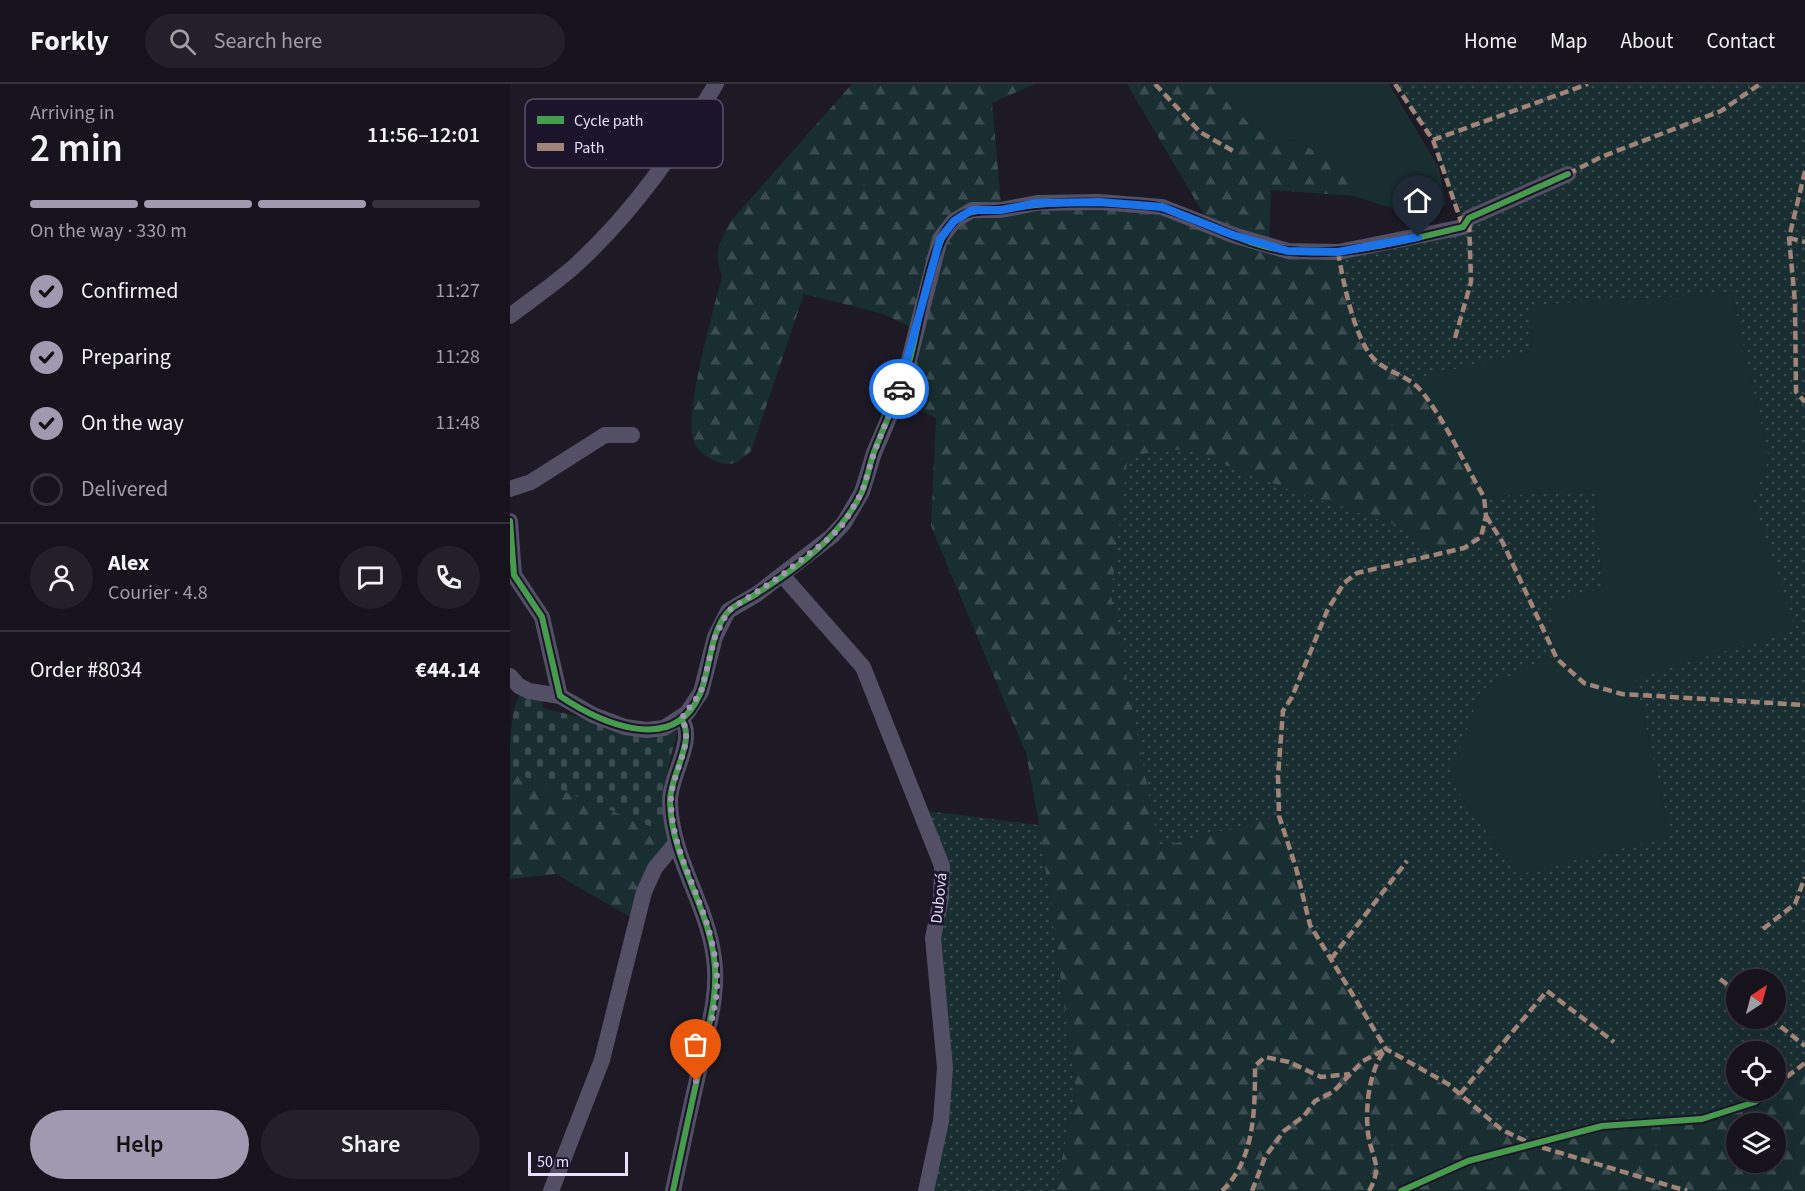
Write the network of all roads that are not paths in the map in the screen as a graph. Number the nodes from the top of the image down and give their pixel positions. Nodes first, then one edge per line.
1 (716, 84) edge
2 (707, 99) edge
3 (661, 168) edge
4 (1568, 174) dead end
5 (517, 302) edge
6 (510, 316) edge
7 (632, 435) dead end
8 (510, 489) edge
9 (510, 521) edge
10 (782, 575) junction
11 (510, 676) edge
12 (560, 696) junction
13 (681, 719) junction
14 (675, 844) junction
15 (551, 1191) edge
16 (673, 1191) edge
17 (926, 1191) edge

1 - 2 street
3 - 5 street
4 - 10 street
5 - 6 street
7 - 8 street
9 - 12 street
10 - 13 street
10 - 17 street, Dubová
11 - 12 street
12 - 13 street
13 - 14 street
14 - 15 street
14 - 16 street

